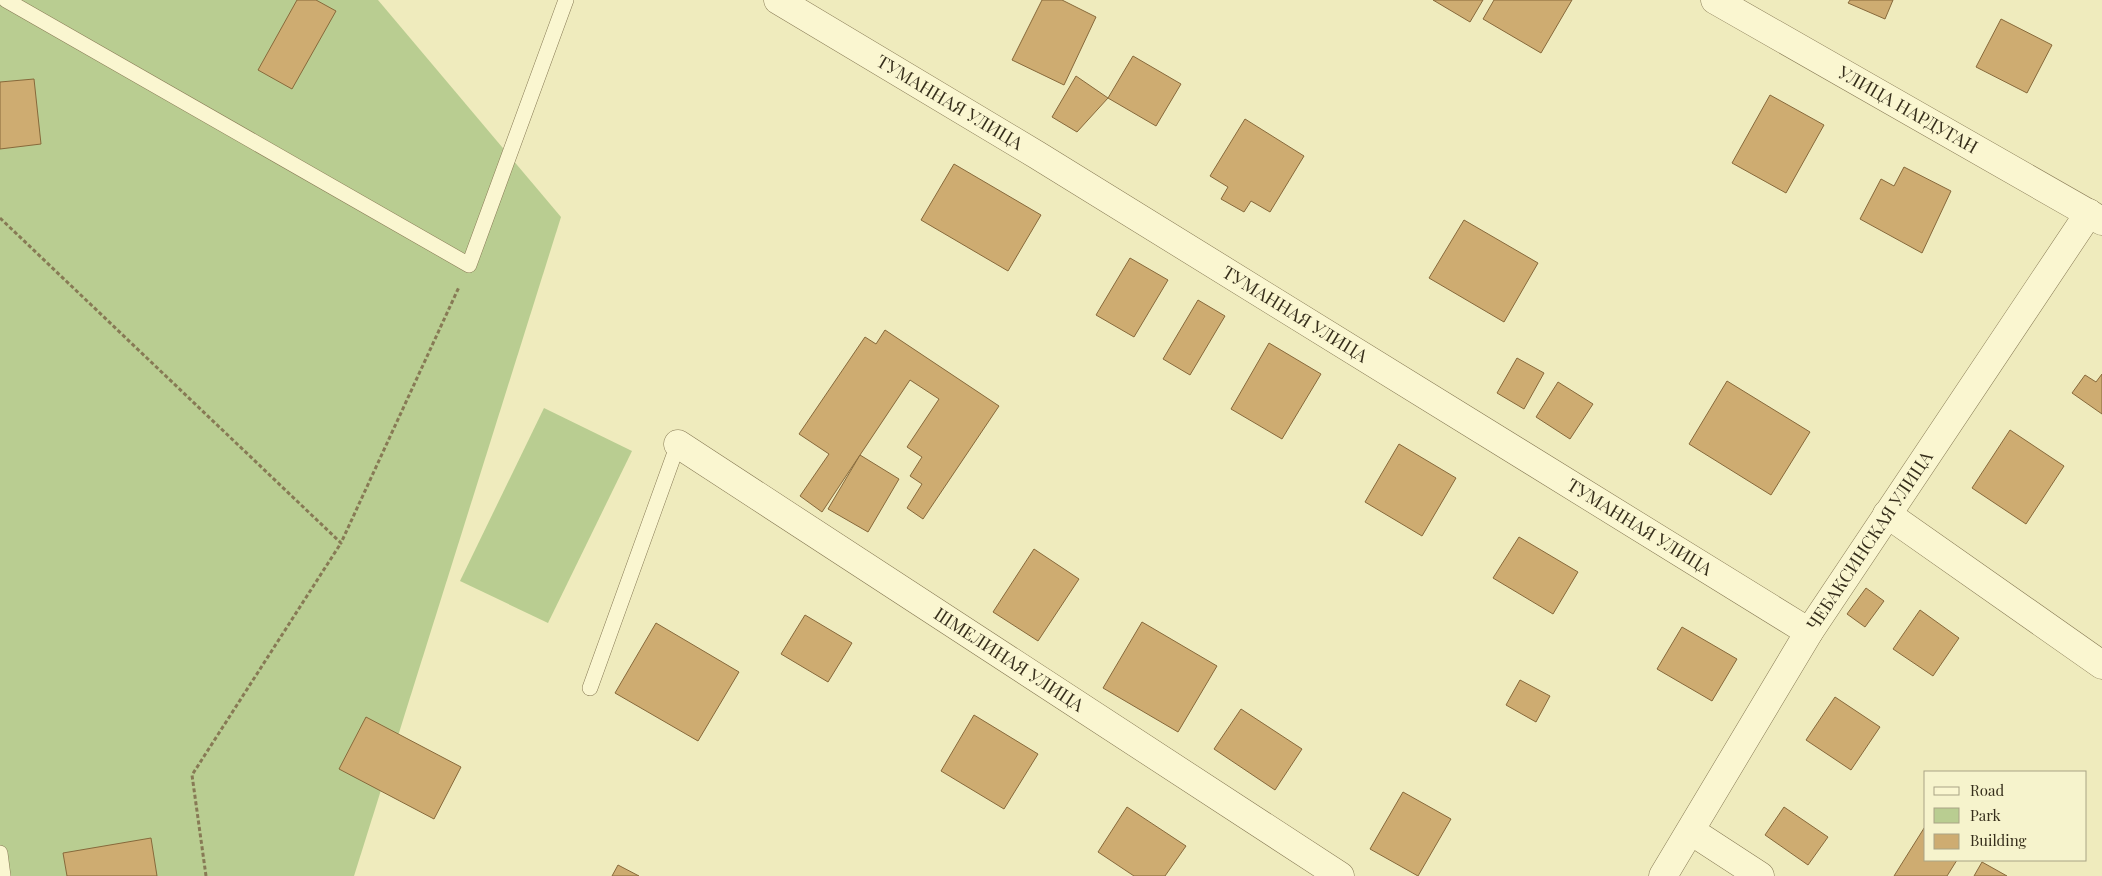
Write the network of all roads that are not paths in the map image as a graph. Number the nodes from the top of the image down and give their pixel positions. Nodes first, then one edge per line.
1 (6, 0) edge
2 (566, 0) edge
3 (778, 0) edge
4 (1715, 0) edge
5 (2096, 217) edge
6 (678, 444) joint
7 (1887, 514) junction
8 (1808, 632) junction
9 (2102, 665) edge
10 (590, 688) dead end
11 (1691, 831) junction
12 (0, 854) edge
13 (3, 876) edge
14 (1340, 876) edge
15 (1663, 876) edge
16 (1760, 876) edge

1 - 2 lane
3 - 8 street, ТУМАННАЯ УЛИЦА
4 - 5 street, УЛИЦА НАРДУГАН
5 - 7 street, ЧЕБАКСИНСКАЯ УЛИЦА
6 - 10 lane
6 - 14 street, ШМЕЛИНАЯ УЛИЦА
7 - 8 street, ЧЕБАКСИНСКАЯ УЛИЦА
7 - 9 street
8 - 11 street, ЧЕБАКСИНСКАЯ УЛИЦА
11 - 15 street, ЧЕБАКСИНСКАЯ УЛИЦА
11 - 16 street
12 - 13 lane

